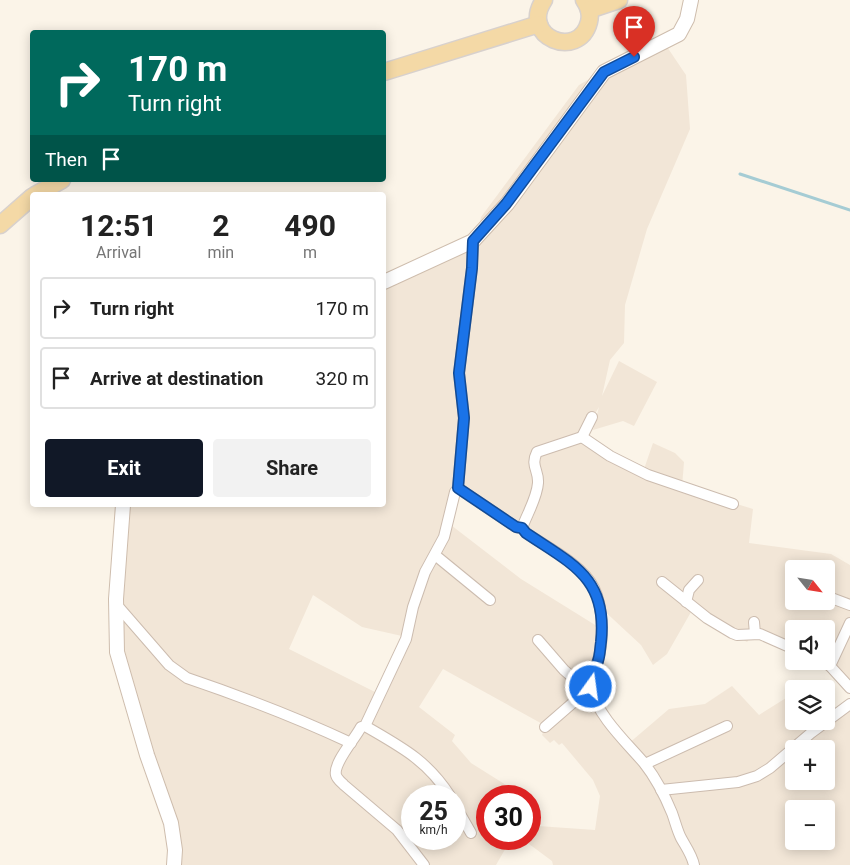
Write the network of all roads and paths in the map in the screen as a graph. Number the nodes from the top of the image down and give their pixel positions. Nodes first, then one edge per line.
1 (619, 0) edge
2 (691, 0) edge
3 (541, 2) edge
4 (587, 5) edge
5 (539, 24) junction
6 (386, 71) edge
7 (58, 182) edge
8 (41, 192) edge
9 (30, 199) edge
10 (0, 225) edge
11 (473, 241) junction
12 (386, 281) edge
13 (592, 417) dead end
14 (582, 438) junction
15 (458, 488) junction
16 (733, 504) dead end
17 (123, 507) edge
18 (522, 528) junction
19 (435, 555) junction
20 (698, 580) dead end
21 (662, 582) dead end
22 (835, 599) edge
23 (490, 600) dead end
24 (686, 602) junction
25 (116, 604) junction
26 (850, 605) edge
27 (754, 622) dead end
28 (850, 624) edge
29 (754, 634) junction
30 (538, 640) dead end
31 (785, 645) edge
32 (835, 649) edge
33 (832, 670) edge
34 (850, 688) edge
35 (589, 689) junction
36 (850, 704) edge
37 (365, 726) junction
38 (727, 726) dead end
39 (545, 727) dead end
40 (351, 744) junction
41 (645, 764) junction
42 (441, 785) edge
43 (661, 790) junction
44 (466, 824) edge
45 (471, 833) dead end
46 (174, 865) edge
47 (424, 865) edge
48 (694, 865) edge

1 - 4 main road
2 - 11 main road
3 - 5 main road
4 - 5 main road
5 - 6 main road
7 - 8 main road
9 - 10 main road
11 - 12 main road
11 - 15 street
13 - 14 street
14 - 16 street
14 - 18 street
15 - 18 street
15 - 19 street
17 - 25 main road
18 - 35 street
19 - 23 street
19 - 37 street
20 - 24 street
21 - 24 street
22 - 26 street
24 - 29 street
25 - 40 street
25 - 46 main road
27 - 29 street
28 - 32 street
29 - 31 street
30 - 35 street
33 - 34 street
35 - 39 street
35 - 41 street
36 - 43 street
37 - 40 street
37 - 42 street
38 - 41 street
40 - 47 street
41 - 43 street
43 - 48 street
44 - 45 street

